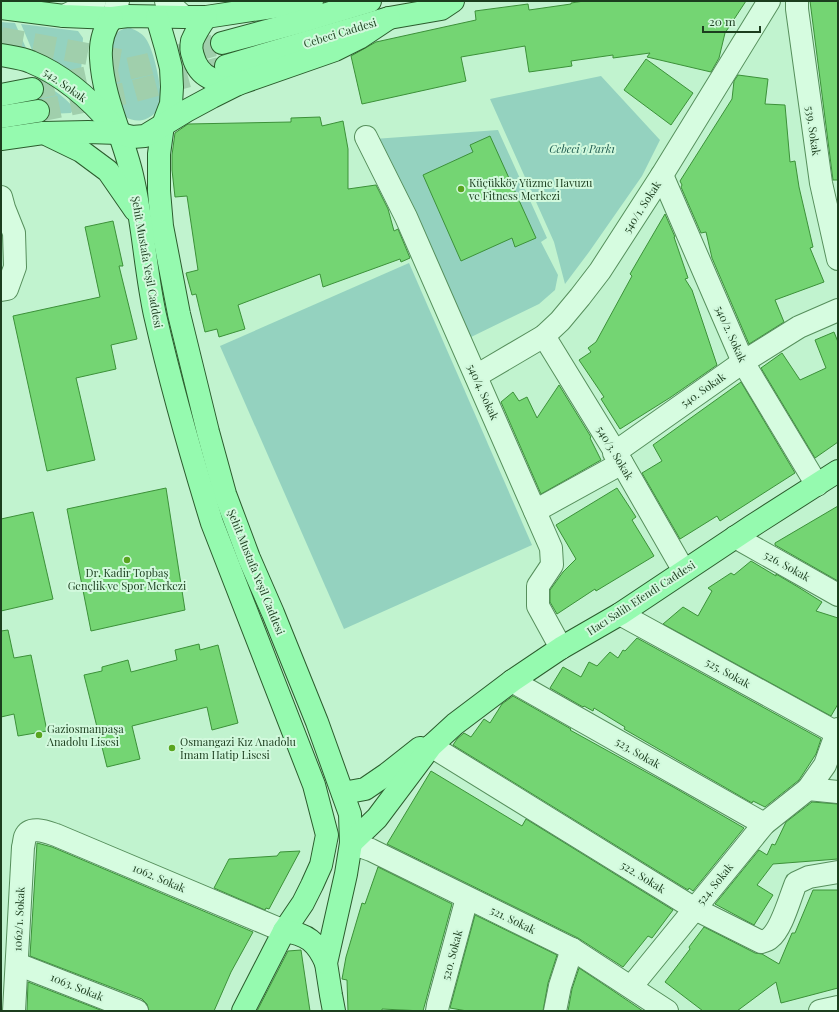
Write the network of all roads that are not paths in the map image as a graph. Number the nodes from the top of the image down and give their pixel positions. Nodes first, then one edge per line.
1 (95, 1) edge
2 (312, 1) edge
3 (370, 1) edge
4 (453, 1) edge
5 (769, 1) edge
6 (797, 1) edge
7 (158, 6) edge
8 (1, 8) edge
9 (115, 10) edge
10 (64, 16) junction
11 (206, 17) junction
12 (389, 18) junction
13 (222, 43) tunnel mouth
14 (1, 55) edge
15 (226, 66) tunnel mouth
16 (238, 84) junction
17 (32, 89) tunnel mouth
18 (1, 95) edge
19 (38, 111) tunnel mouth
20 (1, 117) edge
21 (163, 125) junction
22 (43, 133) junction
23 (118, 133) junction
24 (366, 137) dead end
25 (1, 139) edge
26 (662, 175) junction
27 (829, 183) edge
28 (1, 197) edge
29 (139, 217) junction
30 (838, 259) edge
31 (1, 290) edge
32 (838, 310) edge
33 (544, 336) junction
34 (743, 362) junction
35 (476, 376) junction
36 (618, 458) junction
37 (838, 471) edge
38 (817, 485) junction
39 (535, 511) junction
40 (735, 537) junction
41 (684, 571) junction
42 (838, 595) edge
43 (620, 614) junction
44 (561, 648) junction
45 (512, 681) junction
46 (838, 731) edge
47 (431, 746) junction
48 (808, 789) junction
49 (838, 792) edge
50 (343, 793) junction
51 (764, 824) junction
52 (31, 831) joint
53 (351, 843) junction
54 (838, 872) edge
55 (467, 898) junction
56 (695, 909) junction
57 (284, 931) junction
58 (572, 950) junction
59 (326, 963) junction
60 (17, 964) junction
61 (631, 987) junction
62 (838, 1007) edge
63 (14, 1011) edge
64 (137, 1011) edge
65 (243, 1011) edge
66 (334, 1011) edge
67 (437, 1011) edge
68 (555, 1011) edge
69 (667, 1011) edge
70 (820, 1011) edge

1 - 10 street
2 - 11 main road
3 - 13 main road, Cebeci Caddesi
4 - 12 main road, Cebeci Caddesi
5 - 26 street, 540/1. Sokak
6 - 27 street, 539. Sokak
7 - 9 main road
7 - 11 main road
7 - 21 main road, Şehit Mustafa Yeşil Caddesi
8 - 10 main road
9 - 10 main road
9 - 23 main road, Şehit Mustafa Yeşil Caddesi
11 - 16 main road
12 - 15 main road, Cebeci Caddesi
12 - 16 main road
14 - 23 main road, 542. Sokak
16 - 21 main road
17 - 18 main road
19 - 20 main road
21 - 23 main road
21 - 50 main road, Şehit Mustafa Yeşil Caddesi
22 - 23 main road
22 - 25 main road
22 - 29 main road
23 - 29 main road, Şehit Mustafa Yeşil Caddesi
24 - 35 street, 540/4. Sokak
26 - 33 street, 540/1. Sokak
26 - 34 street, 540/2. Sokak
27 - 30 street, 539. Sokak
28 - 31 street
29 - 57 main road, Şehit Mustafa Yeşil Caddesi
32 - 34 street, 540. Sokak
33 - 35 street, 540/1. Sokak
33 - 36 street, 540/3. Sokak
34 - 36 street, 540. Sokak
34 - 38 street, 540/2. Sokak
35 - 39 street, 540/4. Sokak
36 - 39 street, 540. Sokak
36 - 41 street, 540/3. Sokak
37 - 38 main road, Hacı Salih Efendi Caddesi
38 - 40 main road, Hacı Salih Efendi Caddesi
39 - 44 street, 540/4. Sokak
40 - 41 main road, Hacı Salih Efendi Caddesi
40 - 42 street, 526. Sokak
41 - 43 main road, Hacı Salih Efendi Caddesi
43 - 44 main road, Hacı Salih Efendi Caddesi
43 - 46 street, 525. Sokak
44 - 45 main road, Hacı Salih Efendi Caddesi
45 - 47 main road, Hacı Salih Efendi Caddesi
45 - 51 street, 523. Sokak
46 - 48 street, 524. Sokak
47 - 50 main road
47 - 53 main road
47 - 56 street, 522. Sokak
48 - 49 street
48 - 51 street, 524. Sokak
50 - 53 main road, Şehit Mustafa Yeşil Caddesi
51 - 56 street, 524. Sokak
52 - 57 street, 1062. Sokak
52 - 60 street, 1062/1. Sokak
53 - 55 street, 521. Sokak
53 - 59 main road, Şehit Mustafa Yeşil Caddesi
54 - 56 street, 522. Sokak
55 - 58 street, 521. Sokak
55 - 67 street, 520. Sokak
56 - 61 street, 524. Sokak
57 - 59 main road
57 - 65 main road
58 - 61 street, 521. Sokak
58 - 68 street
59 - 66 main road, Şehit Mustafa Yeşil Caddesi
60 - 63 street, 1062/1. Sokak
60 - 64 street, 1063. Sokak
61 - 69 street, 521. Sokak
62 - 70 street

